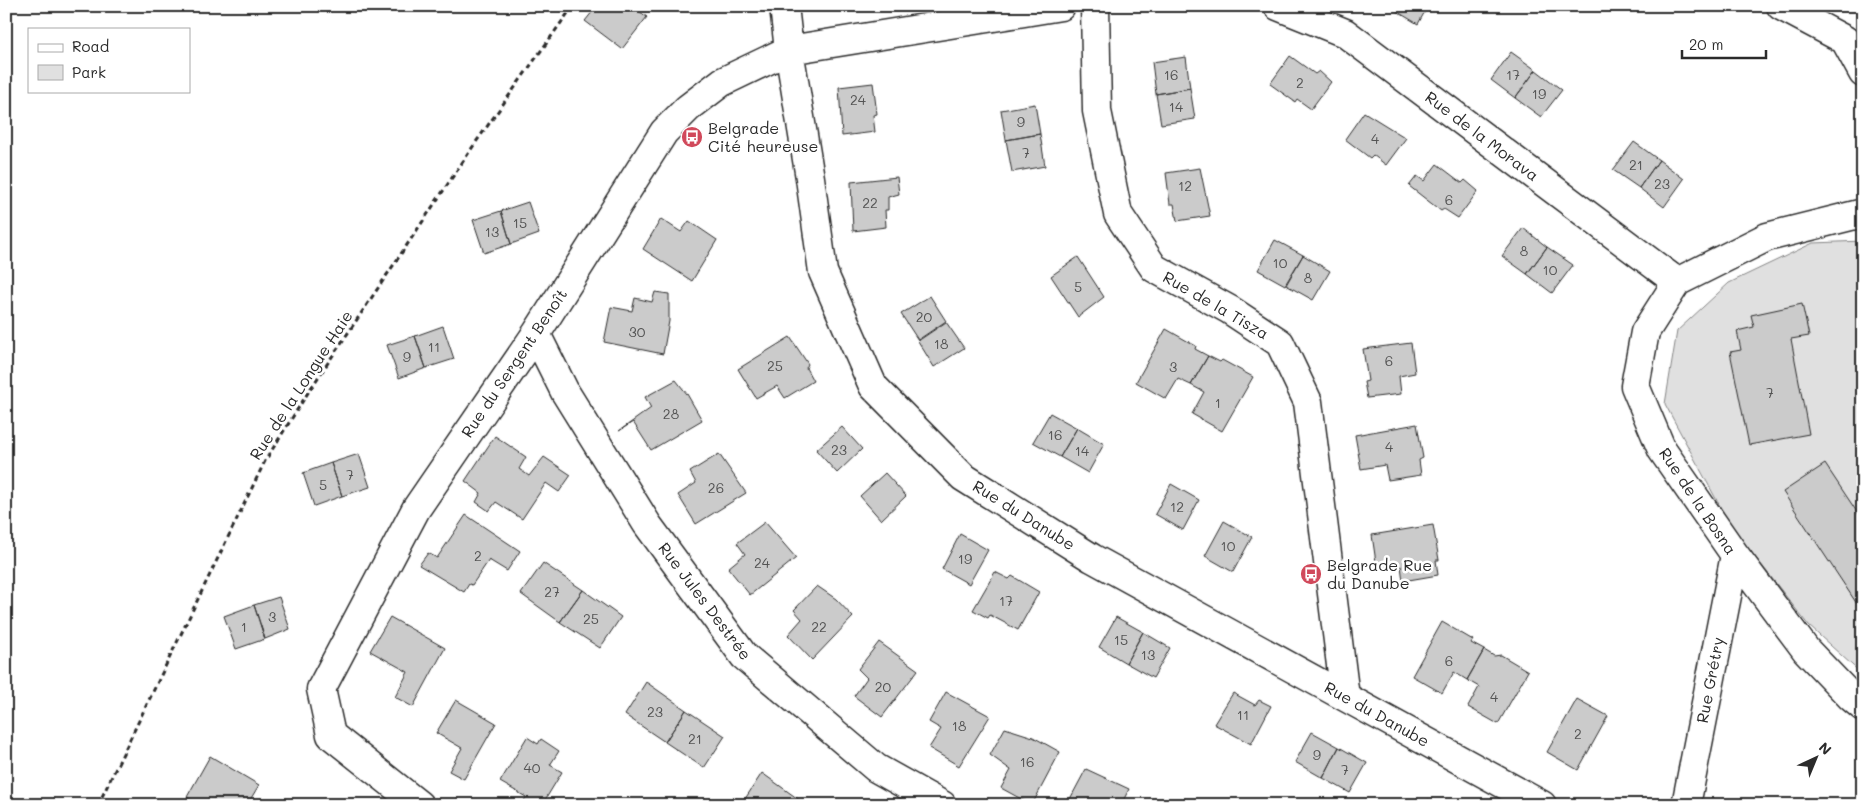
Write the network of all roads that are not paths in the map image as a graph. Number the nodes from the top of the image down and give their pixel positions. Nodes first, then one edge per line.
1 (784, 6) edge
2 (1061, 6) edge
3 (1096, 6) edge
4 (1278, 6) edge
5 (1781, 6) edge
6 (1854, 42) edge
7 (789, 50) junction
8 (1863, 73) edge
9 (1863, 213) edge
10 (1678, 282) junction
11 (536, 334) junction
12 (1735, 555) junction
13 (1345, 697) junction
14 (1863, 707) edge
15 (419, 805) edge
16 (942, 805) edge
17 (1542, 805) edge
18 (1686, 805) edge

1 - 7 street, Rue du Danube
2 - 7 street
3 - 13 street, Rue de la Tisza
4 - 10 street, Rue de la Morava
5 - 6 street
6 - 8 street
7 - 11 street, Rue du Sergent Benoît
7 - 13 street, Rue du Danube
9 - 10 street, Rue de la Bosna
10 - 12 street, Rue de la Bosna
11 - 15 street, Rue du Sergent Benoît
11 - 16 street, Rue Jules Destrée
12 - 14 street, Rue de la Bosna
12 - 18 street, Rue Grétry
13 - 17 street, Rue du Danube

